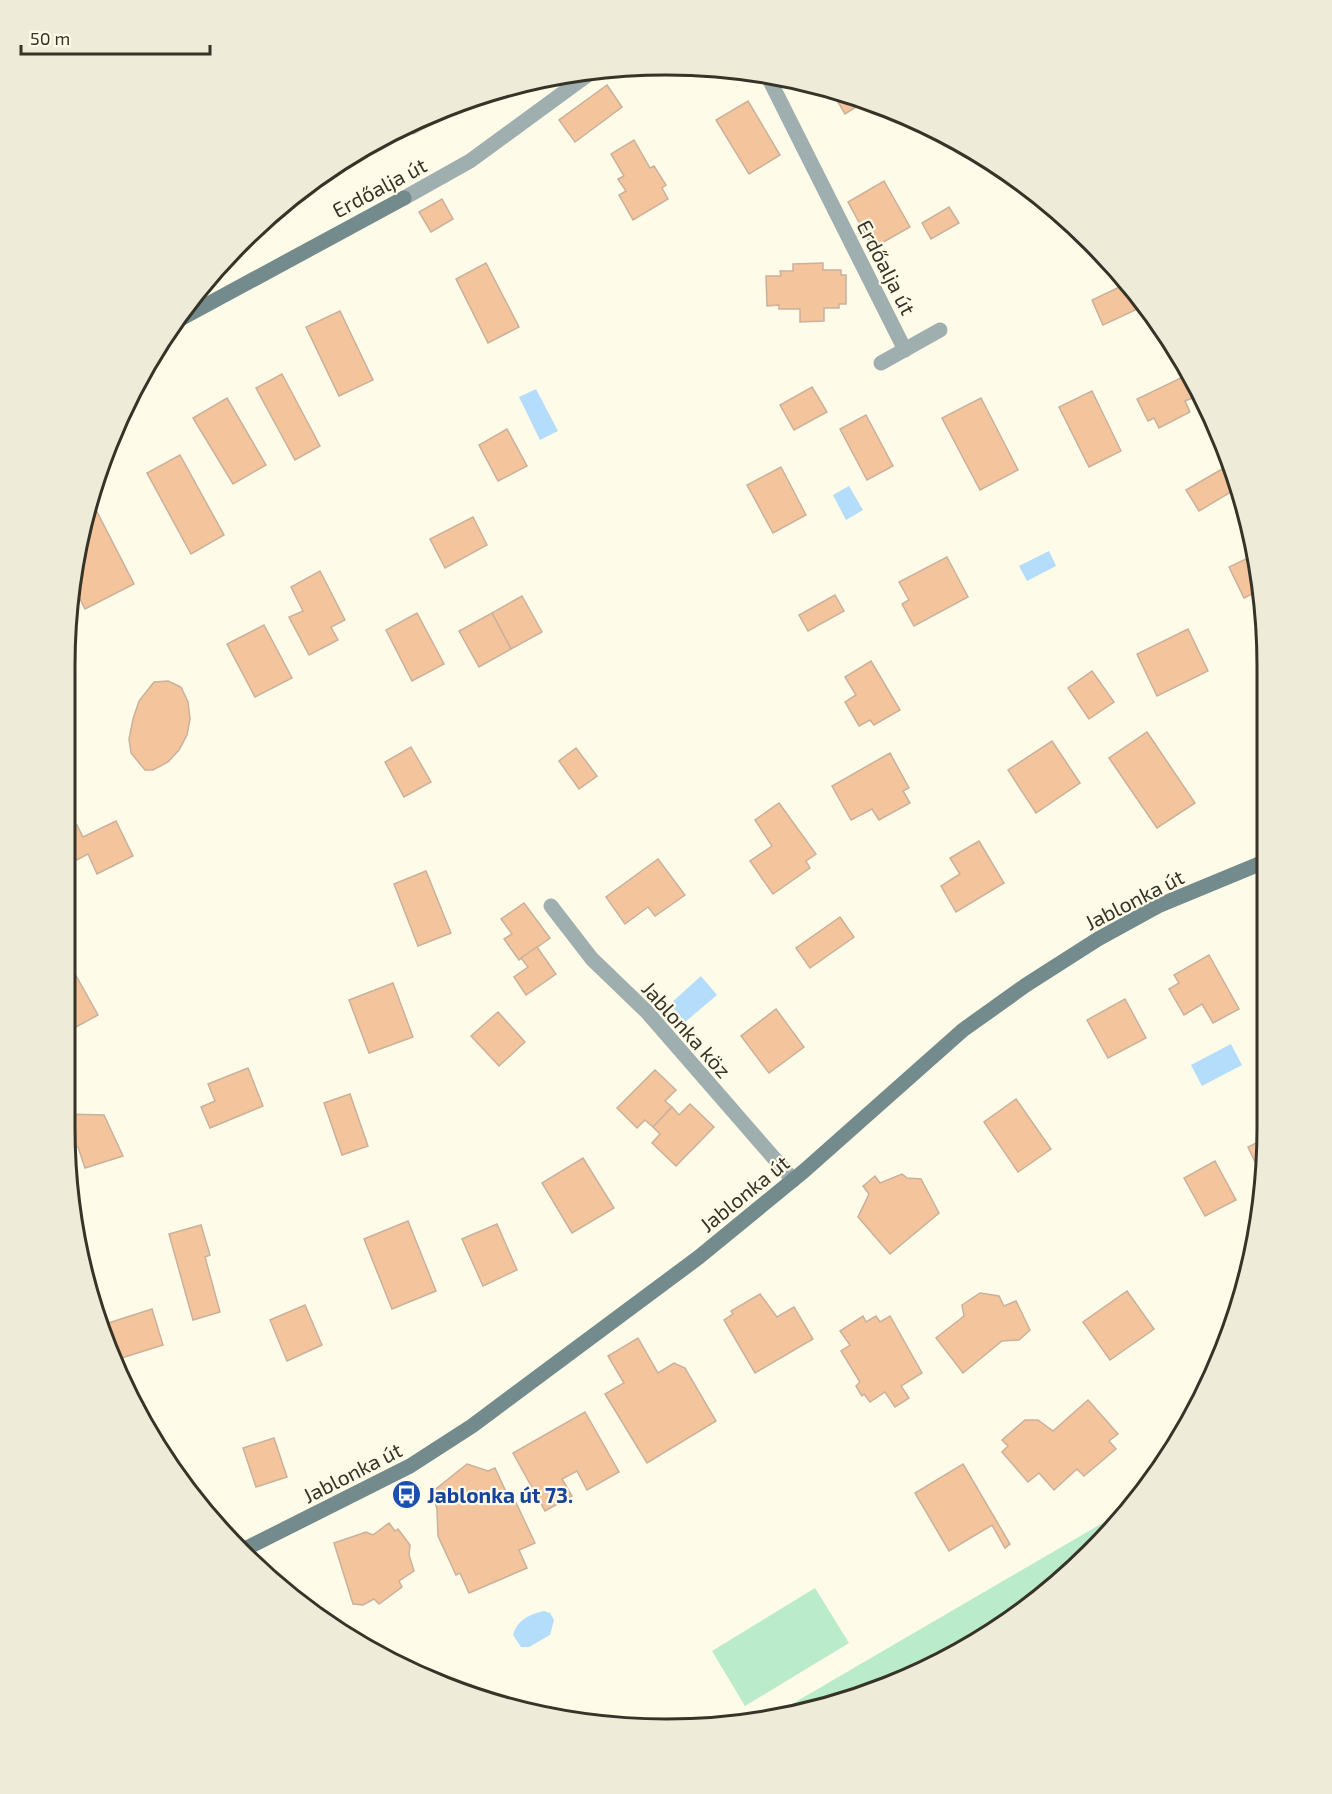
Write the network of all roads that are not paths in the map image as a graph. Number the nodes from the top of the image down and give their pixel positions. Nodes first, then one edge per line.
1 (578, 82) edge
2 (772, 85) edge
3 (193, 312) edge
4 (940, 330) dead end
5 (905, 350) junction
6 (881, 363) dead end
7 (1257, 865) edge
8 (551, 906) dead end
9 (793, 1180) junction
10 (249, 1547) edge

1 - 3 street, Erdőalja út
2 - 5 street, Erdőalja út
4 - 5 street, Erdőalja út
5 - 6 street, Erdőalja út
7 - 9 street, Jablonka út
8 - 9 street, Jablonka köz
9 - 10 street, Jablonka út

